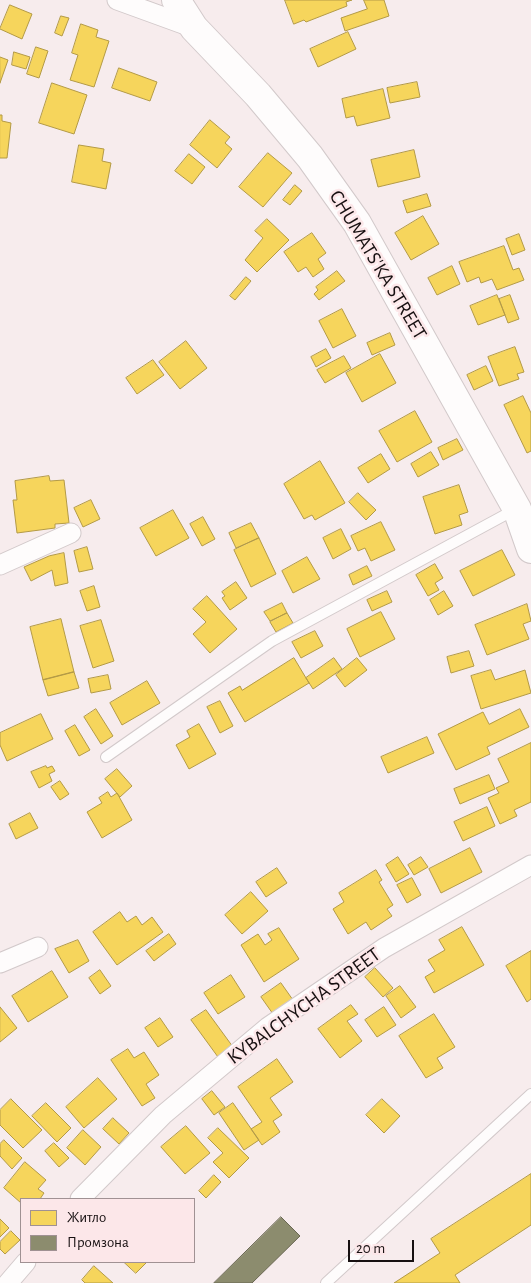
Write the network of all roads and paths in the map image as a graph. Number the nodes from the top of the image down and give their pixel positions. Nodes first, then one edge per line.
1 (117, 0) edge
2 (176, 0) edge
3 (194, 28) junction
4 (516, 509) junction
5 (71, 533) dead end
6 (531, 549) edge
7 (0, 565) edge
8 (106, 757) dead end
9 (531, 865) edge
10 (38, 947) dead end
11 (0, 963) edge
12 (531, 1094) edge
13 (81, 1198) edge
14 (25, 1263) edge
15 (8, 1283) edge
16 (326, 1283) edge

1 - 3 street, CHUMATS'KA STREET
2 - 3 street
3 - 4 street, CHUMATS'KA STREET
4 - 6 street, CHUMATS'KA STREET
4 - 8 lane
5 - 7 street
9 - 13 street, KYBALCHYCHA STREET
10 - 11 street
12 - 16 lane
14 - 15 street

